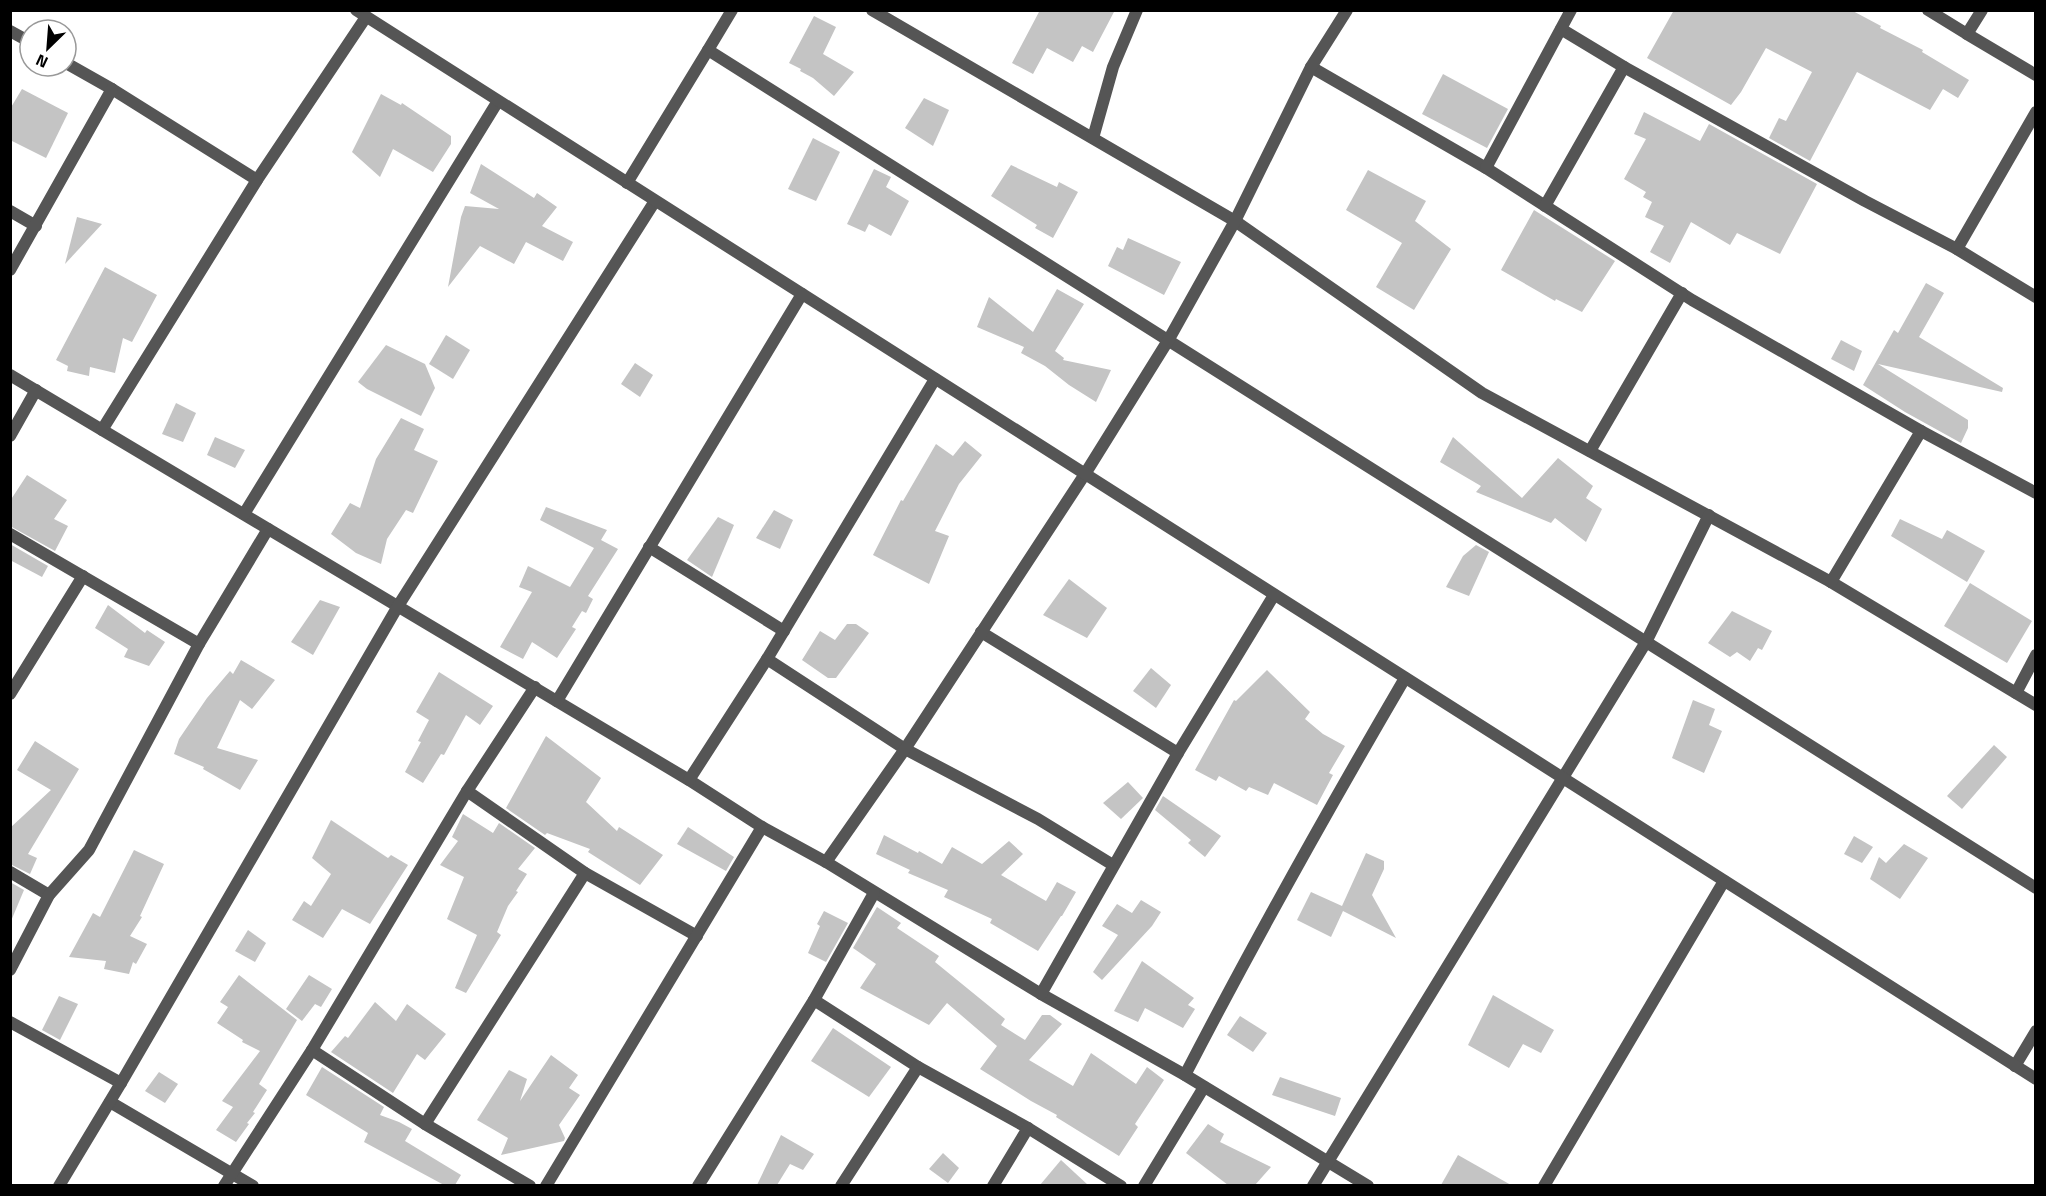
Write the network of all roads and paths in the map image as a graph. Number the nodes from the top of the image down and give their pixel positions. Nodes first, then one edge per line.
1 (732, 10) edge
2 (872, 10) edge
3 (1137, 10) edge
4 (1347, 10) edge
5 (1571, 10) edge
6 (1928, 10) edge
7 (1982, 10) edge
8 (361, 14) edge
9 (1561, 29) junction
10 (1967, 34) junction
11 (708, 50) junction
12 (1311, 67) junction
13 (1624, 67) junction
14 (78, 70) edge
15 (2036, 75) edge
16 (112, 89) junction
17 (498, 101) junction
18 (2036, 112) edge
19 (1093, 138) junction
20 (1486, 168) junction
21 (257, 180) junction
22 (627, 183) junction
23 (655, 201) junction
24 (1545, 206) junction
25 (10, 211) edge
26 (1235, 221) junction
27 (36, 226) junction
28 (1957, 249) junction
29 (10, 270) edge
30 (1682, 293) junction
31 (802, 294) junction
32 (2036, 297) edge
33 (1169, 339) junction
34 (10, 375) edge
35 (935, 379) junction
36 (36, 390) junction
37 (102, 430) junction
38 (1921, 431) junction
39 (10, 436) edge
40 (1590, 452) junction
41 (1085, 474) junction
42 (2036, 494) edge
43 (244, 514) junction
44 (1709, 515) junction
45 (268, 529) junction
46 (10, 534) edge
47 (649, 546) junction
48 (83, 576) junction
49 (1831, 582) junction
50 (1274, 595) junction
51 (398, 606) junction
52 (784, 631) junction
53 (981, 632) junction
54 (1646, 642) junction
55 (199, 644) junction
56 (2036, 655) edge
57 (767, 659) junction
58 (1405, 678) junction
59 (535, 687) junction
60 (2016, 693) junction
61 (10, 694) edge
62 (557, 701) junction
63 (2036, 705) edge
64 (905, 749) junction
65 (1178, 753) junction
66 (1564, 779) junction
67 (689, 780) junction
68 (467, 791) junction
69 (762, 827) junction
70 (826, 862) junction
71 (1113, 866) junction
72 (10, 872) edge
73 (585, 873) junction
74 (1724, 881) junction
75 (2036, 888) edge
76 (874, 893) junction
77 (49, 895) junction
78 (697, 936) junction
79 (10, 970) edge
80 (1041, 994) junction
81 (814, 1000) junction
82 (10, 1022) edge
83 (2036, 1031) edge
84 (312, 1050) junction
85 (2015, 1066) junction
86 (918, 1067) junction
87 (1185, 1074) junction
88 (2036, 1079) edge
89 (122, 1083) junction
90 (1204, 1088) junction
91 (110, 1102) junction
92 (425, 1124) junction
93 (1028, 1128) junction
94 (1328, 1162) junction
95 (231, 1174) junction
96 (59, 1185) edge
97 (224, 1185) edge
98 (253, 1185) edge
99 (530, 1185) edge
100 (546, 1185) edge
101 (698, 1185) edge
102 (841, 1185) edge
103 (993, 1185) edge
104 (1121, 1185) edge
105 (1144, 1185) edge
106 (1313, 1185) edge
107 (1368, 1185) edge
108 (1544, 1185) edge

1 - 11 street
2 - 19 street
3 - 19 street
4 - 12 street
5 - 9 street
6 - 10 street
7 - 10 street
8 - 17 street
8 - 21 street
9 - 13 street
9 - 20 street
10 - 15 street
11 - 22 street
11 - 33 street
12 - 20 street
12 - 26 street
13 - 24 street
13 - 28 street
14 - 16 street
16 - 21 street
16 - 27 street
17 - 22 street
17 - 43 street
18 - 28 street
19 - 26 street
20 - 24 street
21 - 37 street
22 - 23 street
23 - 31 street
23 - 51 street
24 - 30 street
25 - 27 street
26 - 33 street
26 - 40 street
27 - 29 street
28 - 32 street
30 - 38 street
30 - 40 street
31 - 35 street
31 - 47 street
33 - 41 street
33 - 54 street
34 - 36 street
35 - 41 street
35 - 52 street
36 - 37 street
36 - 39 street
37 - 43 street
38 - 42 street
38 - 49 street
40 - 44 street
41 - 50 street
41 - 53 street
43 - 45 street
44 - 49 street
44 - 54 street
45 - 51 street
45 - 55 street
46 - 48 street
47 - 52 street
47 - 62 street
48 - 55 street
48 - 61 street
49 - 60 street
50 - 58 street
50 - 65 street
51 - 59 street
51 - 89 street
52 - 57 street
53 - 64 street
53 - 65 street
54 - 66 street
54 - 75 street
55 - 77 street
56 - 60 street
57 - 64 street
57 - 67 street
58 - 66 street
58 - 87 street
59 - 62 street
59 - 68 street
60 - 63 street
62 - 67 street
64 - 70 street
64 - 71 street
65 - 71 street
66 - 74 street
66 - 94 street
67 - 69 street
68 - 73 street
68 - 84 street
69 - 70 street
69 - 78 street
70 - 76 street
71 - 80 street
72 - 77 street
73 - 78 street
73 - 92 street
74 - 85 street
74 - 108 street
76 - 80 street
76 - 81 street
77 - 79 street
78 - 100 street
80 - 87 street
81 - 86 street
81 - 101 street
82 - 89 street
83 - 85 street
84 - 92 street
84 - 95 street
85 - 88 street
86 - 93 street
86 - 102 street
87 - 90 street
89 - 91 street
90 - 94 street
90 - 105 street
91 - 95 street
91 - 96 street
92 - 99 street
93 - 103 street
93 - 104 street
94 - 106 street
94 - 107 street
95 - 97 street
95 - 98 street

